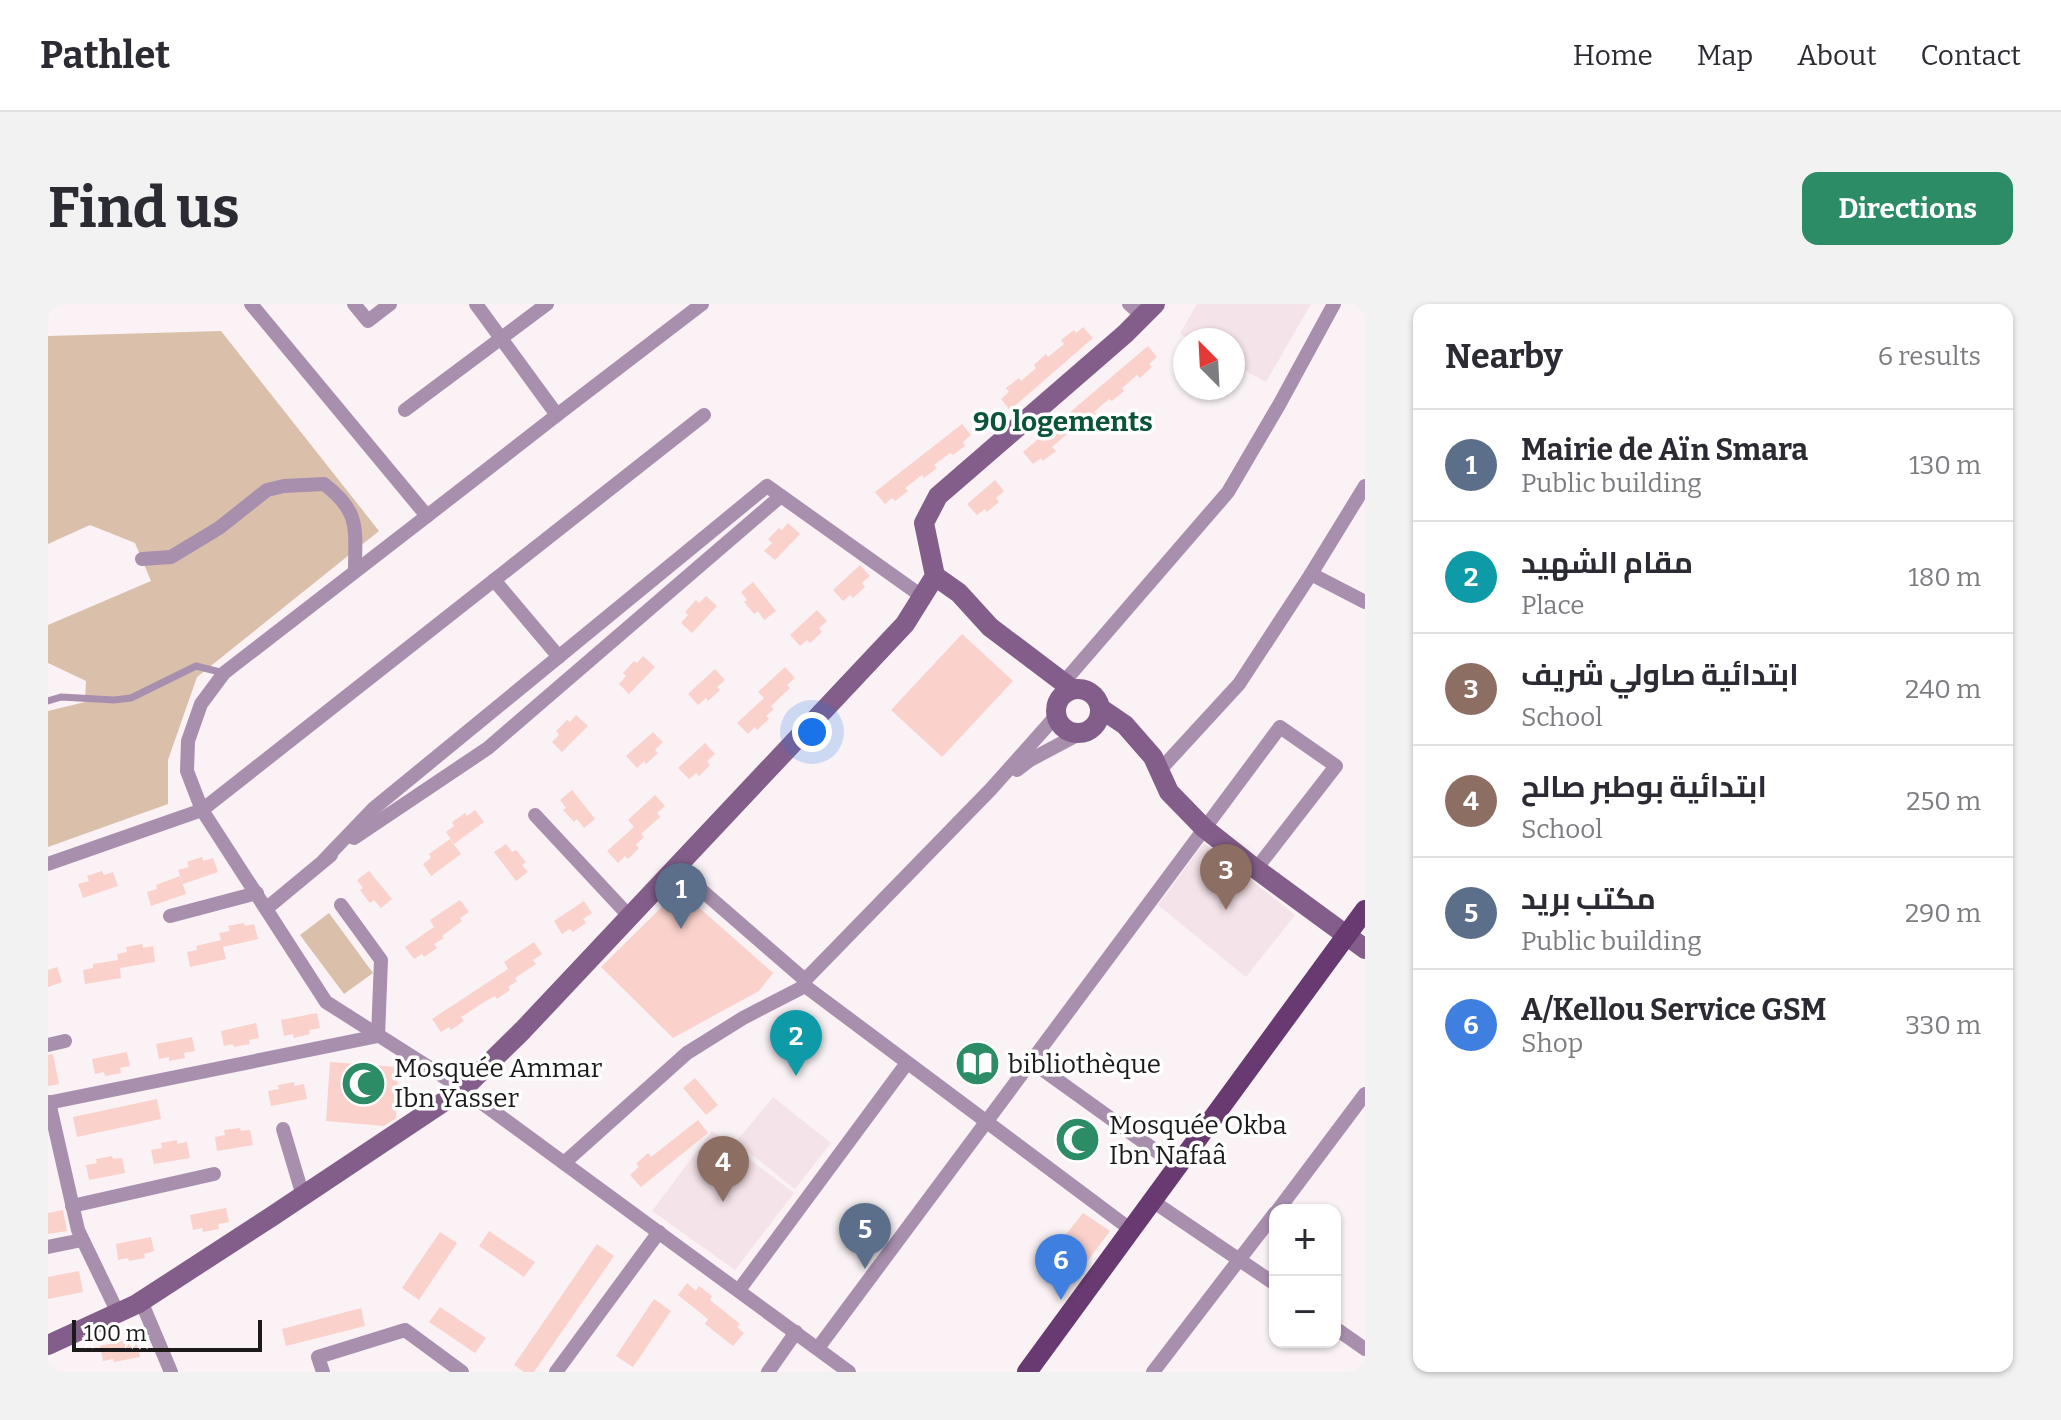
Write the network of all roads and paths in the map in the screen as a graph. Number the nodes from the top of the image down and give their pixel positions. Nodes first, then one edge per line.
1 (251, 304) edge
2 (354, 304) edge
3 (390, 304) edge
4 (476, 304) edge
5 (547, 304) edge
6 (702, 304) edge
7 (1334, 304) edge
8 (1142, 308) edge
9 (502, 339) junction
10 (405, 410) dead end
11 (557, 415) junction
12 (704, 415) dead end
13 (1365, 486) edge
14 (781, 496) junction
15 (427, 516) junction
16 (142, 559) dead end
17 (355, 571) junction
18 (1311, 574) junction
19 (935, 576) junction
20 (494, 580) junction
21 (923, 597) junction
22 (1365, 602) edge
23 (559, 657) junction
24 (224, 673) junction
25 (1062, 697) junction
26 (48, 701) edge
27 (1100, 708) junction
28 (1079, 734) junction
29 (1159, 771) junction
30 (991, 789) junction
31 (202, 810) junction
32 (535, 815) dead end
33 (1204, 828) junction
34 (324, 860) junction
35 (48, 864) edge
36 (676, 868) junction
37 (1256, 869) junction
38 (257, 893) junction
39 (341, 905) dead end
40 (267, 908) junction
41 (1365, 910) edge
42 (170, 916) dead end
43 (630, 917) junction
44 (1346, 936) junction
45 (1365, 949) edge
46 (805, 983) junction
47 (378, 1036) junction
48 (65, 1041) dead end
49 (48, 1045) edge
50 (1032, 1062) junction
51 (907, 1063) junction
52 (463, 1089) junction
53 (1365, 1094) edge
54 (48, 1102) edge
55 (987, 1123) junction
56 (283, 1129) dead end
57 (564, 1163) junction
58 (1177, 1166) junction
59 (214, 1174) dead end
60 (303, 1196) junction
61 (1151, 1200) junction
62 (1282, 1204) edge
63 (72, 1206) junction
64 (1269, 1221) edge
65 (1130, 1229) junction
66 (659, 1232) junction
67 (82, 1240) junction
68 (48, 1247) edge
69 (1240, 1259) junction
70 (1269, 1280) edge
71 (739, 1290) junction
72 (141, 1301) junction
73 (118, 1313) junction
74 (796, 1332) junction
75 (1341, 1332) edge
76 (48, 1345) edge
77 (818, 1348) junction
78 (1365, 1349) edge
79 (171, 1372) edge
80 (323, 1372) edge
81 (462, 1372) edge
82 (556, 1372) edge
83 (768, 1372) edge
84 (849, 1372) edge
85 (1027, 1372) edge
86 (1153, 1372) edge

1 - 15 street
2 - 3 street
4 - 9 street
5 - 9 street
6 - 11 street
7 - 25 street
8 - 19 main road
9 - 10 street
9 - 11 street
11 - 15 street
12 - 20 street
13 - 18 street
14 - 21 street
14 - 23 street
14 - 34 street
15 - 17 street
16 - 17 street
17 - 24 street
18 - 22 street
18 - 29 street
19 - 21 main road
19 - 25 main road
20 - 23 street
20 - 31 street
21 - 36 main road
23 - 34 street
24 - 26 lane
24 - 31 street
25 - 27 main road
25 - 28 main road
25 - 30 street
27 - 28 main road
27 - 29 main road
28 - 30 street
29 - 33 main road
30 - 46 street
31 - 35 street
31 - 38 street
32 - 43 street
33 - 37 main road
33 - 37 street
33 - 50 street
34 - 40 street
36 - 43 main road
36 - 46 street
37 - 44 main road
38 - 40 street
38 - 42 street
39 - 47 street
40 - 47 street
41 - 44 main road
43 - 52 main road
44 - 45 main road
44 - 58 main road
46 - 51 street
46 - 57 street
47 - 52 street
47 - 54 street
48 - 49 street
50 - 55 street
50 - 58 street
51 - 55 street
51 - 71 street
52 - 57 street
52 - 60 main road
53 - 62 street
54 - 63 street
55 - 65 street
55 - 77 street
56 - 60 street
57 - 66 street
58 - 61 main road
59 - 63 street
60 - 72 main road
61 - 65 main road
61 - 69 street
63 - 67 street
64 - 69 street
65 - 85 main road
66 - 71 street
66 - 82 street
67 - 68 street
67 - 73 street
69 - 70 street
69 - 86 street
71 - 74 street
72 - 73 main road
72 - 79 street
73 - 76 main road
74 - 77 street
74 - 83 street
75 - 78 street
77 - 84 street
80 - 81 street

